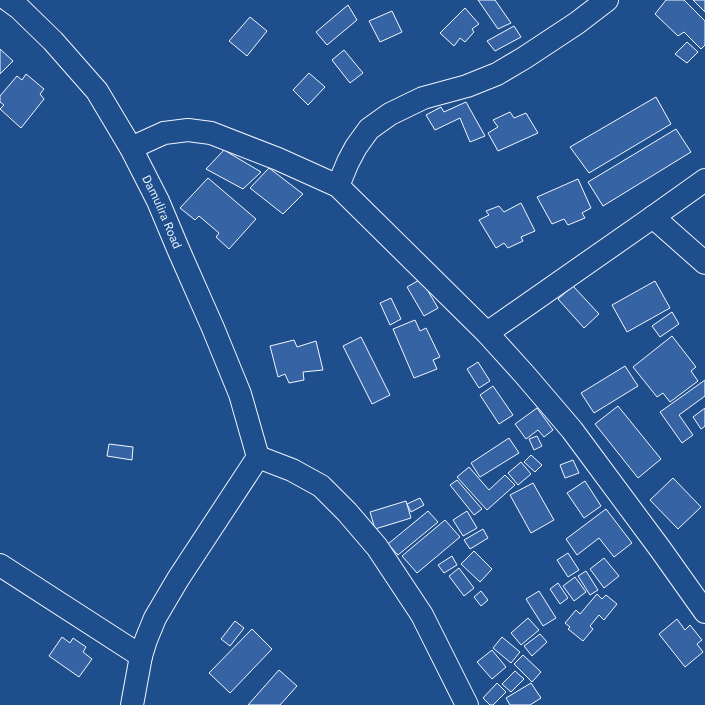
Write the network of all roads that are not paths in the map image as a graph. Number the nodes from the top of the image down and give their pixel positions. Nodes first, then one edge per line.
1 (8, 0) edge
2 (607, 0) edge
3 (131, 148) junction
4 (705, 180) edge
5 (338, 186) junction
6 (653, 218) junction
7 (705, 263) edge
8 (487, 333) junction
9 (258, 457) junction
10 (0, 565) edge
11 (702, 602) edge
12 (141, 656) junction
13 (132, 705) edge
14 (467, 705) edge

1 - 3 street, Damulira Road
2 - 5 street
3 - 5 street
3 - 9 street, Damulira Road
4 - 6 street
5 - 8 street
6 - 7 street
6 - 8 street
8 - 11 street
9 - 12 street
9 - 14 street
10 - 12 street
12 - 13 street

